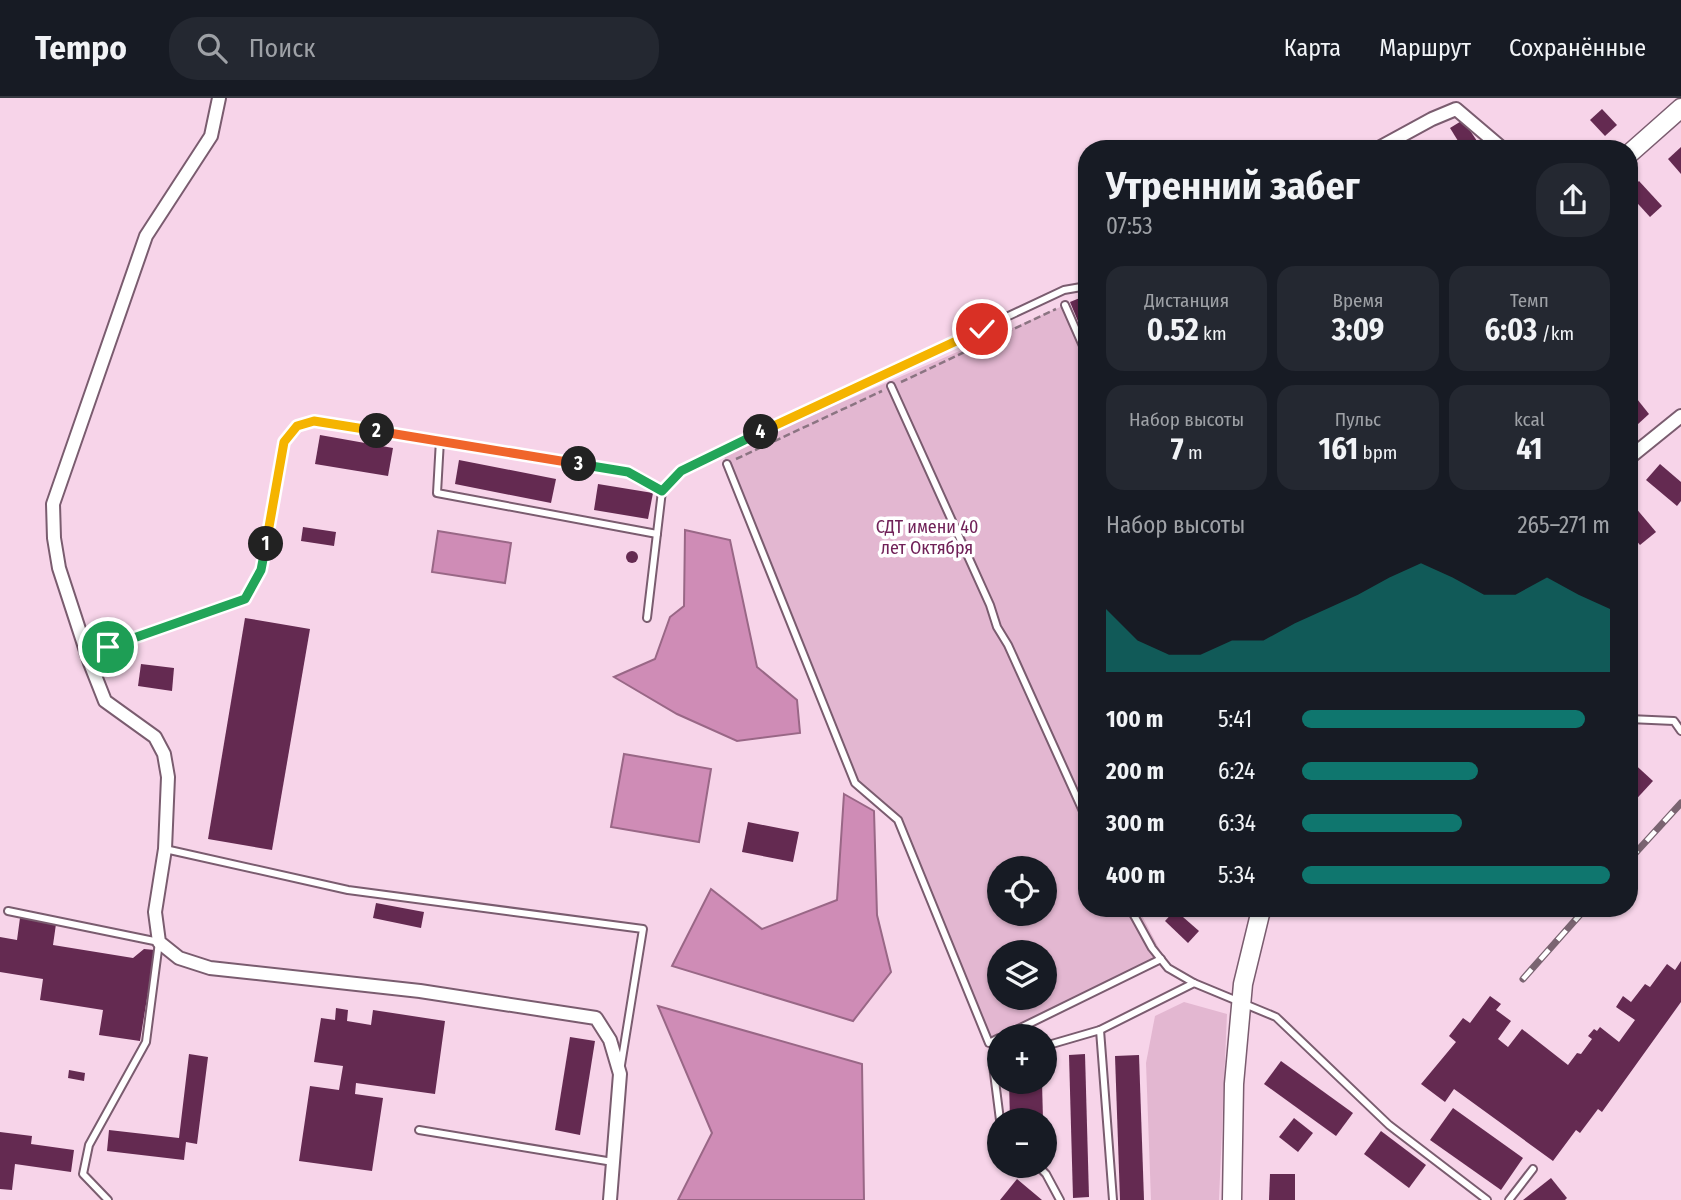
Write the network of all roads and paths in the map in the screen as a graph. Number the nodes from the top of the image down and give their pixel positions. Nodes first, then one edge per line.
1 (219, 98) edge
2 (1681, 108) edge
3 (1394, 140) edge
4 (1492, 140) edge
5 (1638, 146) edge
6 (1078, 288) edge
7 (1065, 305) dead end
8 (1078, 335) edge
9 (891, 386) dead end
10 (1681, 416) edge
11 (439, 440) junction
12 (1638, 451) edge
13 (727, 464) dead end
14 (662, 491) junction
15 (657, 534) junction
16 (647, 618) dead end
17 (90, 663) junction
18 (1638, 719) edge
19 (1681, 731) edge
20 (1078, 800) edge
21 (164, 849) junction
22 (8, 911) dead end
23 (1135, 917) edge
24 (1259, 917) edge
25 (159, 942) junction
26 (1161, 960) junction
27 (1194, 983) junction
28 (1241, 1003) junction
29 (1029, 1024) edge
30 (1100, 1030) junction
31 (987, 1038) edge
32 (1057, 1042) edge
33 (620, 1074) junction
34 (419, 1130) dead end
35 (613, 1162) junction
36 (1533, 1169) dead end
37 (1048, 1178) edge
38 (108, 1200) edge
39 (610, 1200) edge
40 (1060, 1200) edge
41 (1113, 1200) edge
42 (1232, 1200) edge
43 (1487, 1200) edge
44 (1509, 1200) edge

1 - 17 street
2 - 5 main road
3 - 4 street
6 - 14 lane
7 - 8 lane
9 - 20 lane
10 - 12 street
11 - 14 lane
11 - 15 lane
11 - 17 lane
13 - 31 lane
14 - 15 lane
15 - 16 lane
17 - 21 street
18 - 19 lane
21 - 25 street
21 - 33 lane
22 - 25 lane
23 - 26 lane
24 - 28 main road
25 - 33 street
25 - 38 lane
26 - 27 lane
26 - 29 lane
27 - 28 lane
27 - 30 lane
28 - 42 main road
28 - 43 lane
30 - 32 lane
30 - 41 lane
33 - 35 street
34 - 35 lane
35 - 39 street
36 - 44 lane
37 - 40 lane

